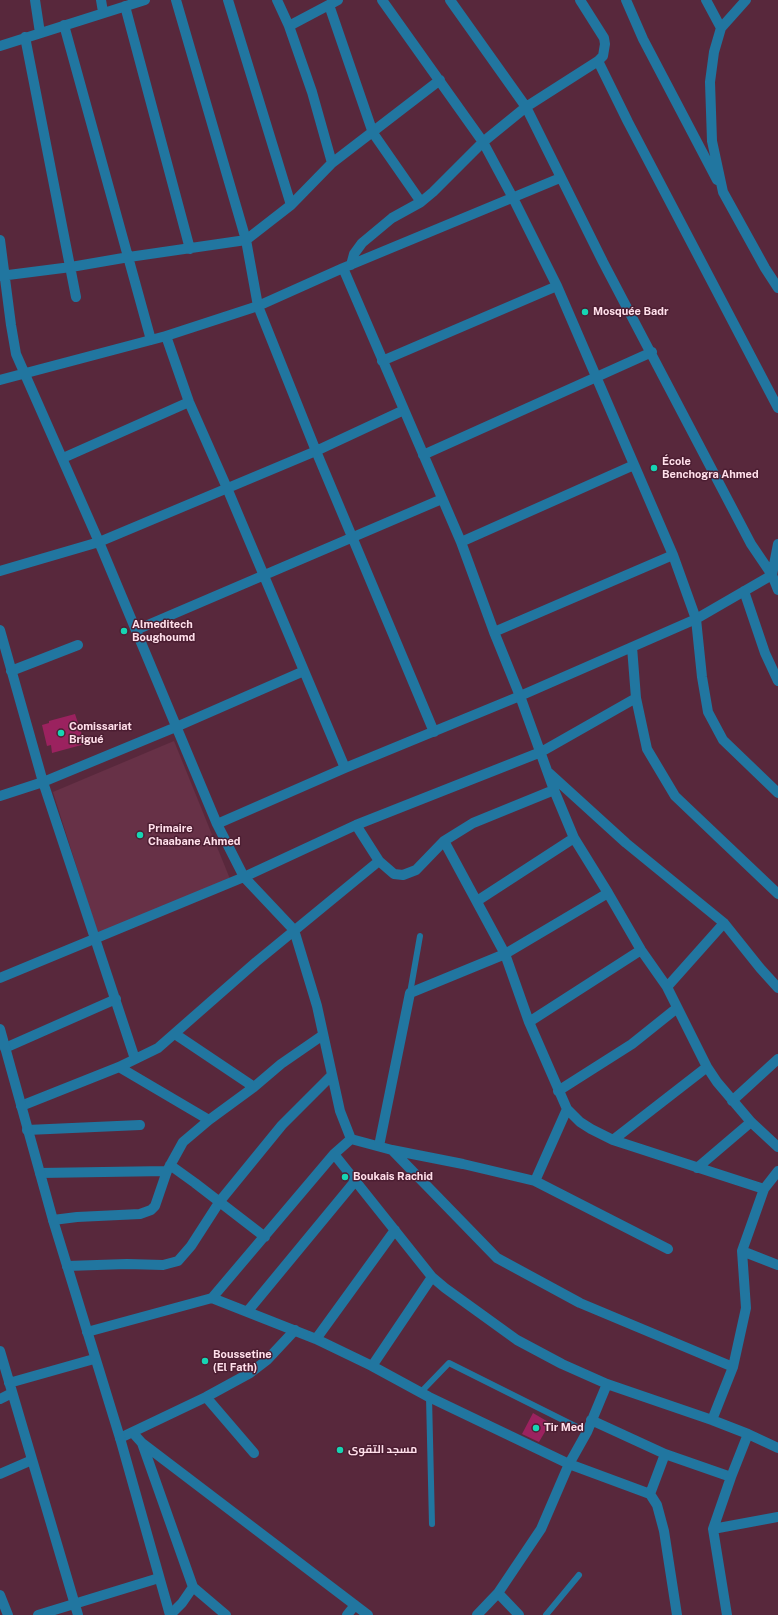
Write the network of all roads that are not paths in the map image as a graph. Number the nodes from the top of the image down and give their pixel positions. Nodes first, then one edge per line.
1 (35, 0) edge
2 (101, 0) edge
3 (145, 0) edge
4 (176, 0) edge
5 (228, 0) edge
6 (278, 0) edge
7 (382, 0) edge
8 (450, 0) edge
9 (580, 0) edge
10 (626, 0) edge
11 (706, 0) edge
12 (746, 0) edge
13 (333, 3) edge
14 (125, 6) junction
15 (103, 12) junction
16 (64, 25) junction
17 (289, 26) junction
18 (721, 28) junction
19 (40, 33) junction
20 (25, 37) junction
21 (0, 46) edge
22 (598, 61) junction
23 (440, 80) junction
24 (526, 107) junction
25 (373, 133) junction
26 (483, 142) junction
27 (332, 163) junction
28 (560, 178) junction
29 (723, 192) junction
30 (514, 198) junction
31 (421, 202) junction
32 (291, 205) junction
33 (0, 240) edge
34 (246, 240) junction
35 (190, 249) junction
36 (129, 257) junction
37 (347, 266) junction
38 (71, 267) junction
39 (2, 276) edge
40 (557, 286) junction
41 (778, 288) edge
42 (76, 297) dead end
43 (258, 306) junction
44 (166, 336) junction
45 (151, 340) junction
46 (652, 352) junction
47 (382, 361) junction
48 (24, 374) junction
49 (596, 376) junction
50 (0, 380) edge
51 (189, 402) junction
52 (778, 408) edge
53 (404, 410) junction
54 (316, 451) junction
55 (423, 455) junction
56 (63, 458) junction
57 (634, 465) junction
58 (227, 488) junction
59 (442, 499) junction
60 (352, 538) junction
61 (99, 542) junction
62 (461, 542) junction
63 (778, 544) edge
64 (673, 555) junction
65 (0, 571) edge
66 (772, 575) junction
67 (263, 576) junction
68 (778, 590) edge
69 (744, 591) junction
70 (696, 619) junction
71 (0, 630) edge
72 (136, 630) junction
73 (494, 632) junction
74 (78, 645) dead end
75 (632, 646) junction
76 (11, 671) junction
77 (304, 671) junction
78 (778, 681) edge
79 (520, 696) junction
80 (636, 698) junction
81 (176, 727) junction
82 (434, 732) junction
83 (541, 752) junction
84 (345, 768) junction
85 (548, 772) junction
86 (44, 782) junction
87 (554, 790) junction
88 (778, 793) edge
89 (0, 796) edge
90 (217, 824) junction
91 (356, 825) junction
92 (574, 838) junction
93 (444, 841) junction
94 (379, 861) junction
95 (244, 877) junction
96 (608, 893) junction
97 (778, 894) edge
98 (477, 901) junction
99 (724, 923) junction
100 (294, 930) junction
101 (420, 936) dead end
102 (95, 939) junction
103 (641, 950) junction
104 (505, 954) junction
105 (0, 978) edge
106 (667, 987) junction
107 (778, 988) edge
108 (410, 993) junction
109 (116, 999) junction
110 (678, 1008) junction
111 (529, 1022) junction
112 (0, 1029) edge
113 (175, 1034) junction
114 (323, 1035) junction
115 (5, 1048) junction
116 (135, 1059) junction
117 (778, 1059) edge
118 (118, 1067) junction
119 (707, 1067) junction
120 (332, 1076) junction
121 (254, 1087) junction
122 (558, 1091) junction
123 (732, 1101) junction
124 (21, 1106) junction
125 (567, 1109) junction
126 (209, 1120) junction
127 (751, 1122) junction
128 (140, 1124) dead end
129 (27, 1130) junction
130 (351, 1139) junction
131 (613, 1140) junction
132 (380, 1146) junction
133 (778, 1146) edge
134 (392, 1150) junction
135 (334, 1154) junction
136 (168, 1168) junction
137 (697, 1168) junction
138 (778, 1171) edge
139 (40, 1173) junction
140 (356, 1180) junction
141 (535, 1181) junction
142 (764, 1189) junction
143 (220, 1201) junction
144 (53, 1220) junction
145 (395, 1230) junction
146 (266, 1237) junction
147 (668, 1249) dead end
148 (742, 1251) junction
149 (778, 1265) edge
150 (68, 1266) junction
151 (432, 1276) junction
152 (212, 1298) junction
153 (247, 1312) junction
154 (295, 1330) junction
155 (87, 1332) junction
156 (316, 1339) junction
157 (0, 1351) edge
158 (94, 1358) junction
159 (372, 1366) junction
160 (733, 1367) junction
161 (9, 1383) junction
162 (607, 1384) junction
163 (12, 1393) junction
164 (425, 1394) junction
165 (206, 1398) junction
166 (0, 1399) edge
167 (591, 1420) junction
168 (712, 1420) junction
169 (587, 1432) junction
170 (133, 1433) junction
171 (748, 1434) junction
172 (120, 1438) junction
173 (142, 1443) junction
174 (778, 1448) edge
175 (254, 1453) dead end
176 (665, 1454) junction
177 (32, 1460) junction
178 (569, 1464) junction
179 (0, 1474) edge
180 (731, 1477) junction
181 (650, 1494) junction
182 (778, 1517) edge
183 (432, 1524) dead end
184 (713, 1529) junction
185 (579, 1575) dead end
186 (159, 1578) junction
187 (193, 1587) junction
188 (498, 1593) junction
189 (0, 1595) edge
190 (75, 1604) junction
191 (355, 1605) junction
192 (8, 1615) edge
193 (38, 1615) edge
194 (78, 1615) edge
195 (170, 1615) edge
196 (226, 1615) edge
197 (347, 1615) edge
198 (368, 1615) edge
199 (477, 1615) edge
200 (519, 1615) edge
201 (546, 1615) edge
202 (677, 1615) edge
203 (727, 1615) edge

1 - 19 street
2 - 15 street
3 - 14 street
4 - 34 street
5 - 32 street
6 - 17 street
7 - 23 street
8 - 24 street
9 - 22 street
10 - 29 street
11 - 18 street
12 - 18 street
13 - 17 street
13 - 25 street
14 - 15 street
14 - 35 street
15 - 16 street
16 - 19 street
16 - 36 street
17 - 27 street
18 - 29 street
19 - 20 street
20 - 21 street
20 - 38 street
22 - 24 street
22 - 52 street
23 - 25 street
23 - 26 street
24 - 26 street
24 - 28 street
25 - 27 street
25 - 31 street
26 - 30 street
26 - 31 street
27 - 32 street
28 - 30 street
28 - 46 street
29 - 41 street
30 - 37 street
30 - 40 street
31 - 37 street
32 - 34 street
33 - 39 street
34 - 35 street
34 - 43 street
35 - 36 street
36 - 38 street
36 - 45 street
37 - 43 street
37 - 47 street
38 - 39 street
38 - 42 street
39 - 48 street
40 - 47 street
40 - 49 street
43 - 44 street
43 - 54 street
44 - 45 street
44 - 51 street
45 - 48 street
46 - 49 street
46 - 66 street
47 - 53 street
48 - 50 street
48 - 56 street
49 - 55 street
49 - 57 street
51 - 56 street
51 - 58 street
53 - 54 street
53 - 55 street
54 - 58 street
54 - 60 street
55 - 59 street
56 - 61 street
57 - 62 street
57 - 64 street
58 - 61 street
58 - 67 street
59 - 60 street
59 - 62 street
60 - 67 street
60 - 82 street
61 - 65 street
61 - 72 street
62 - 73 street
63 - 66 street
64 - 70 street
64 - 73 street
66 - 68 street
66 - 69 street
67 - 72 street
67 - 77 street
69 - 70 street
69 - 78 street
70 - 75 street
70 - 88 street
71 - 76 street
72 - 81 street
73 - 79 street
74 - 76 street
75 - 79 street
75 - 80 street
76 - 86 street
77 - 81 street
77 - 84 street
79 - 82 street
79 - 83 street
80 - 83 street
80 - 97 street
81 - 86 street
81 - 90 street
82 - 84 street
83 - 85 street
83 - 91 street
84 - 90 street
85 - 87 street
85 - 99 street
86 - 89 street
86 - 102 street
87 - 92 street
87 - 93 street
90 - 95 street
91 - 94 street
91 - 95 street
92 - 96 street
92 - 98 street
93 - 94 street
93 - 98 street
94 - 100 street
95 - 100 street
95 - 102 street
96 - 103 street
96 - 104 street
98 - 104 street
99 - 106 street
99 - 107 street
100 - 113 street
100 - 114 street
101 - 108 lane
102 - 105 street
102 - 109 street
103 - 106 street
103 - 111 street
104 - 108 street
104 - 111 street
106 - 110 street
108 - 132 street
109 - 115 street
109 - 116 street
110 - 119 street
110 - 122 street
111 - 122 street
112 - 115 street
113 - 116 street
113 - 121 street
114 - 120 street
114 - 121 street
115 - 124 street
116 - 118 street
117 - 123 street
118 - 124 street
118 - 126 street
119 - 123 street
119 - 131 street
120 - 130 street
120 - 143 street
121 - 126 street
122 - 125 street
123 - 127 street
124 - 129 street
125 - 131 street
125 - 141 street
126 - 136 street
127 - 133 street
127 - 137 street
128 - 129 street
129 - 139 street
130 - 132 street
130 - 135 street
131 - 137 street
132 - 134 street
134 - 141 street
134 - 160 street
135 - 140 street
135 - 146 street
136 - 139 street
136 - 143 street
136 - 144 street
137 - 142 street
138 - 142 street
139 - 144 street
140 - 145 street
140 - 153 street
141 - 147 street
142 - 148 street
143 - 146 street
143 - 150 street
144 - 150 street
145 - 151 street
145 - 156 street
146 - 152 street
148 - 149 street
148 - 160 street
150 - 155 street
151 - 159 street
151 - 162 street
152 - 153 street
152 - 155 street
153 - 154 street
154 - 156 street
154 - 165 street
155 - 158 street
156 - 159 street
157 - 161 street
158 - 161 street
158 - 172 street
159 - 164 street
160 - 168 street
161 - 163 street
162 - 167 street
162 - 168 street
163 - 166 street
163 - 177 street
164 - 169 lane
164 - 178 street
164 - 183 lane
165 - 170 street
165 - 175 street
167 - 169 street
167 - 176 street
168 - 171 street
169 - 178 street
170 - 172 street
170 - 173 street
171 - 174 street
171 - 180 street
172 - 186 street
173 - 187 street
173 - 191 street
176 - 180 street
176 - 181 street
177 - 179 street
177 - 190 street
178 - 181 street
178 - 188 street
180 - 184 street
181 - 202 street
182 - 184 street
184 - 203 street
185 - 201 lane
186 - 190 street
186 - 195 street
187 - 195 street
187 - 196 street
188 - 199 street
188 - 200 street
189 - 192 street
190 - 193 street
190 - 194 street
191 - 197 street
191 - 198 street

